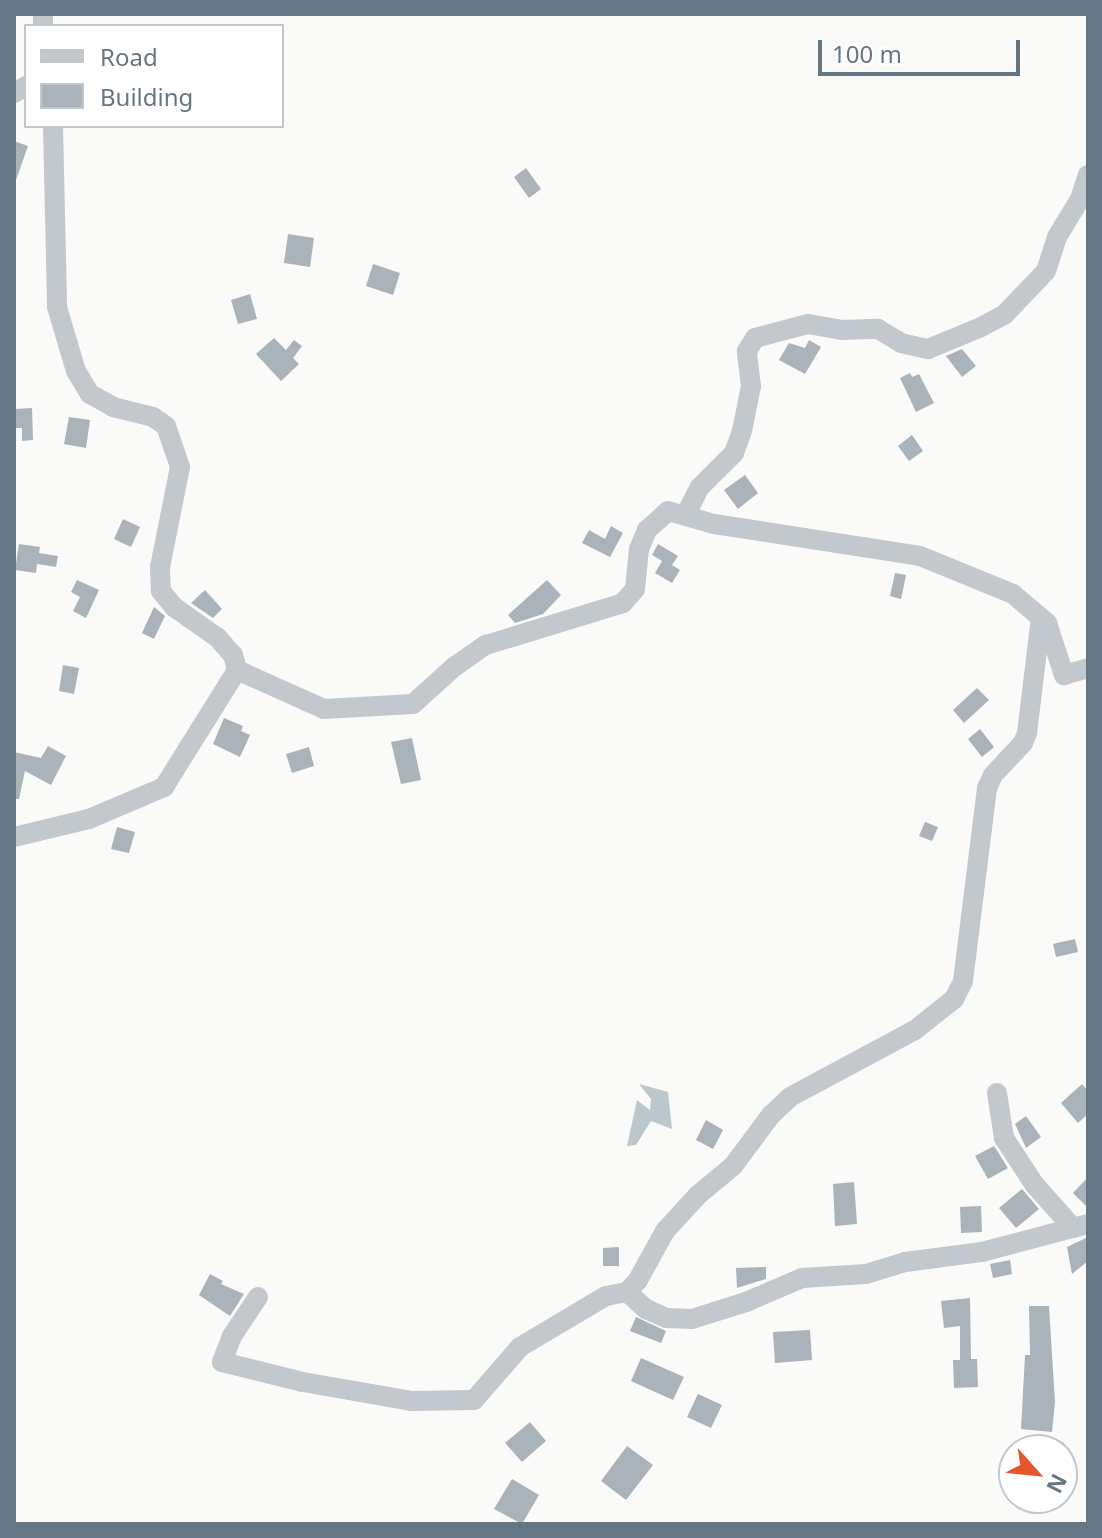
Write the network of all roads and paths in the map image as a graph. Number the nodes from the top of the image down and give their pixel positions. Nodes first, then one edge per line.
1 (53, 128) edge
2 (1088, 175) edge
3 (686, 514) junction
4 (1041, 618) junction
5 (1088, 668) edge
6 (237, 670) junction
7 (14, 837) edge
8 (997, 1093) dead end
9 (1081, 1226) edge
10 (627, 1292) junction
11 (258, 1297) dead end

1 - 6 street
2 - 3 street
3 - 4 street
3 - 6 street
4 - 5 street
4 - 10 street
6 - 7 street
8 - 9 street
9 - 10 street
10 - 11 street

